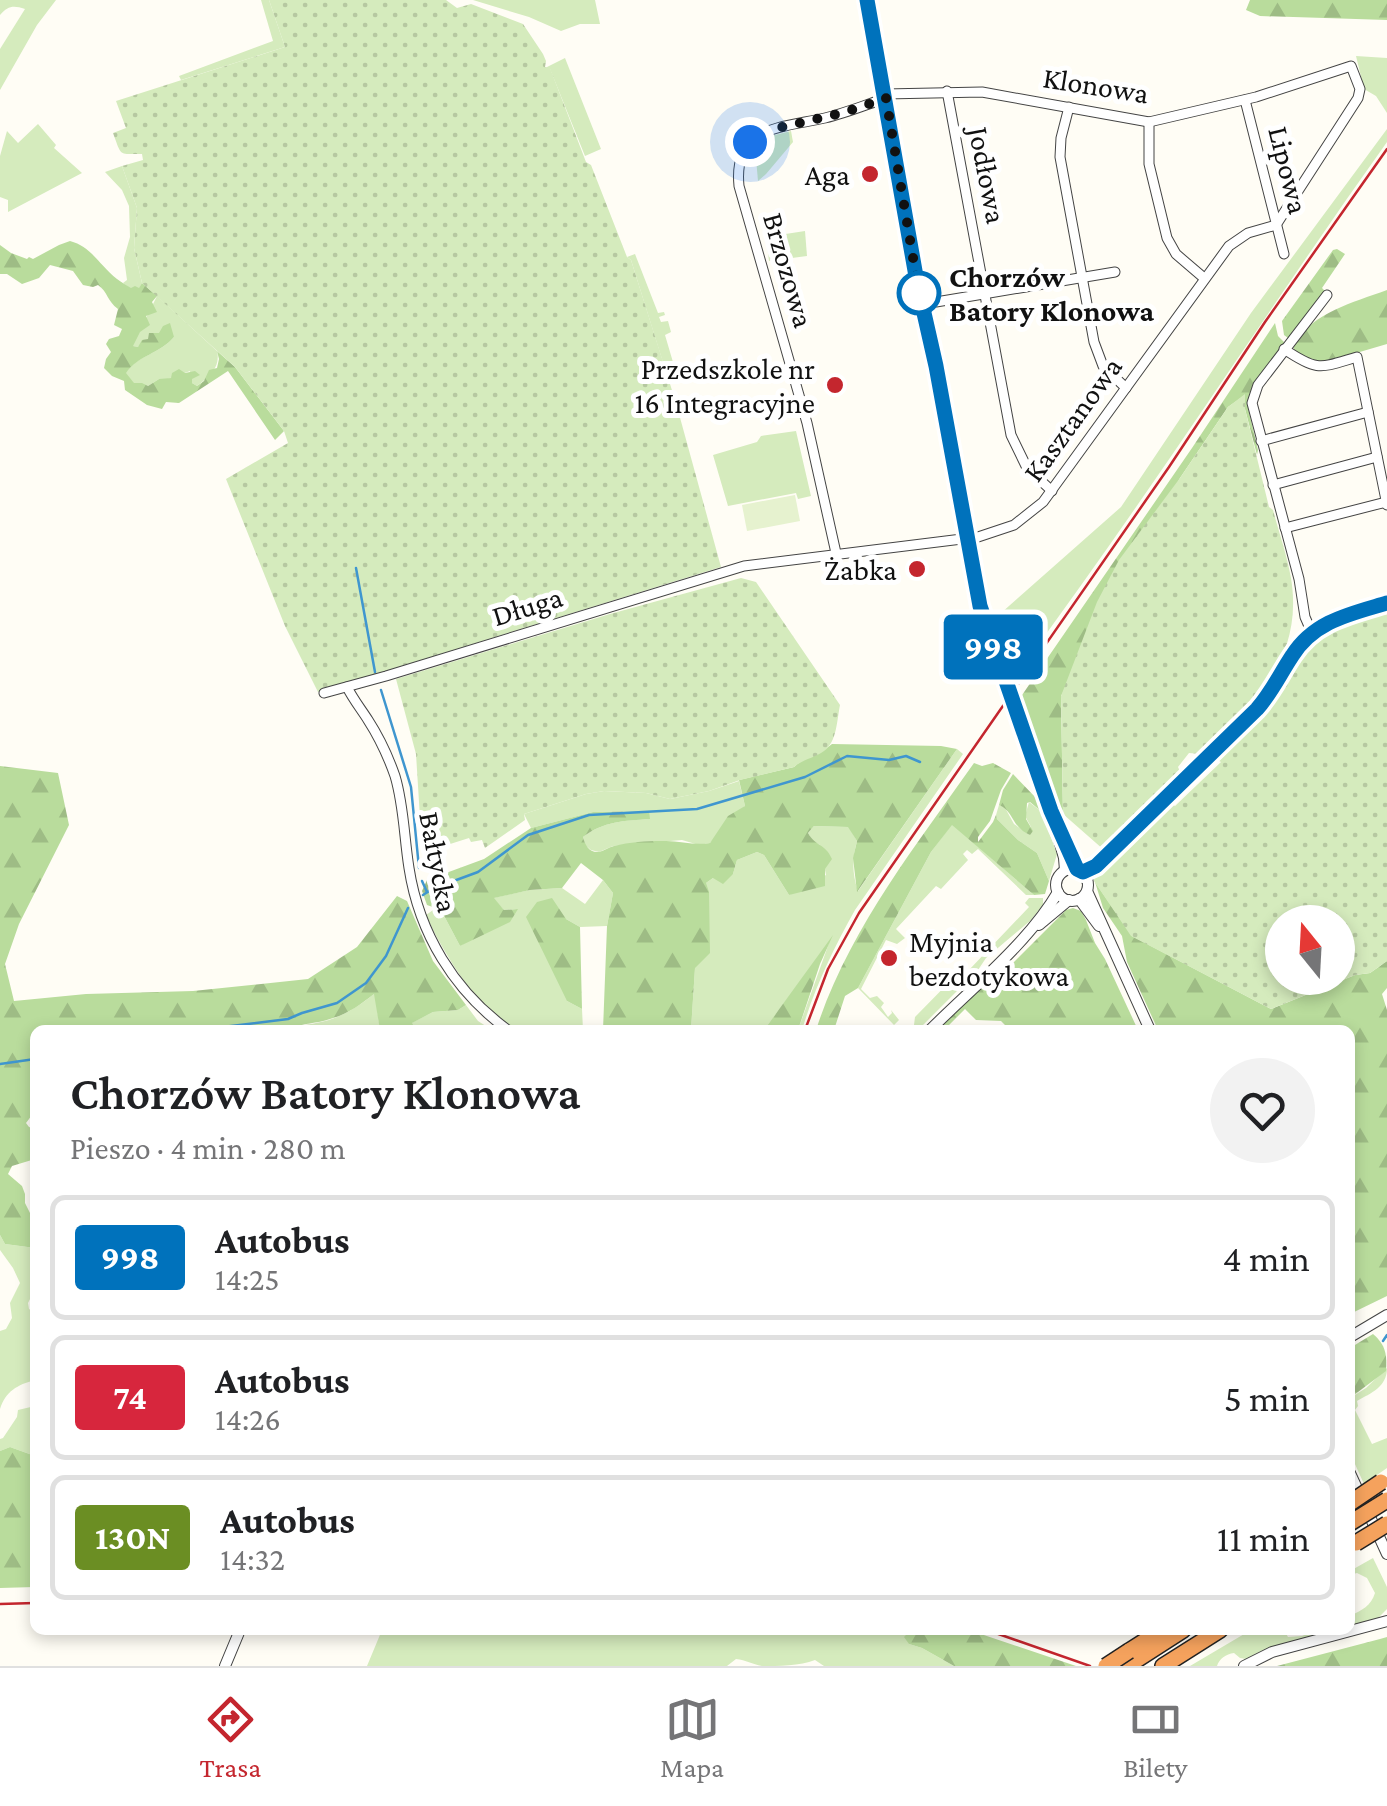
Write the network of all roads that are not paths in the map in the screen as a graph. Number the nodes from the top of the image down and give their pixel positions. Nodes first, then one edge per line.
1 (867, 0) edge
2 (947, 92) junction
3 (885, 96) junction
4 (1246, 100) junction
5 (1069, 108) junction
6 (1149, 122) junction
7 (1276, 225) junction
8 (1284, 254) dead end
9 (1115, 272) dead end
10 (1082, 277) junction
11 (1204, 278) junction
12 (984, 293) junction
13 (1327, 295) dead end
14 (936, 302) dead end
15 (1284, 349) junction
16 (1126, 388) junction
17 (1368, 412) junction
18 (1261, 441) junction
19 (1377, 457) junction
20 (1273, 485) junction
21 (1052, 490) junction
22 (1387, 503) edge
23 (1285, 528) junction
24 (967, 539) junction
25 (836, 553) junction
26 (1387, 603) edge
27 (1312, 632) junction
28 (347, 687) junction
29 (324, 693) dead end
30 (1078, 883) junction
31 (1058, 892) junction
32 (1016, 945) junction
33 (502, 1025) edge
34 (935, 1025) edge
35 (1148, 1025) edge
36 (1387, 1315) edge
37 (1355, 1332) edge
38 (1384, 1480) edge
39 (1355, 1484) edge
40 (1355, 1500) edge
41 (1387, 1500) edge
42 (1355, 1520) edge
43 (1387, 1524) edge
44 (1355, 1545) edge
45 (1387, 1554) edge
46 (1387, 1622) edge
47 (1355, 1630) edge
48 (238, 1635) edge
49 (1157, 1635) edge
50 (1174, 1635) edge
51 (1212, 1635) edge
52 (1338, 1635) edge
53 (1133, 1658) edge
54 (224, 1666) edge
55 (1106, 1666) edge
56 (1164, 1666) edge
57 (1244, 1666) edge

1 - 3 street
2 - 3 street, Klonowa
2 - 5 street, Klonowa
2 - 12 street, Jodłowa
3 - 24 street
3 - 25 street, Brzozowa
4 - 6 street, Klonowa
4 - 7 street, Lipowa
4 - 7 street, Klonowa
5 - 6 street, Klonowa
5 - 10 street
6 - 11 street
7 - 8 street, Lipowa
7 - 11 street, Kasztanowa
9 - 10 street
10 - 12 street
10 - 16 street
11 - 16 street, Kasztanowa
12 - 14 street
12 - 21 street, Jodłowa
13 - 15 street
15 - 17 street
15 - 18 street
16 - 21 street, Kasztanowa
17 - 18 street
17 - 19 street
18 - 20 street
19 - 20 street
19 - 22 street
20 - 23 street
21 - 24 street, Kasztanowa
22 - 23 street
23 - 27 street
24 - 25 street
24 - 30 street
25 - 28 street, Długa
26 - 27 street
27 - 30 street
28 - 29 street, Długa
28 - 33 street, Bałtycka
30 - 31 street
30 - 31 street
30 - 32 street
30 - 35 street
31 - 32 street
32 - 34 street
36 - 37 street
38 - 40 highway, bridge
39 - 45 street
41 - 42 highway, bridge
43 - 44 highway, bridge
46 - 47 street
48 - 54 street
49 - 53 highway
50 - 53 highway
51 - 56 highway
52 - 57 street
53 - 55 highway, bridge

